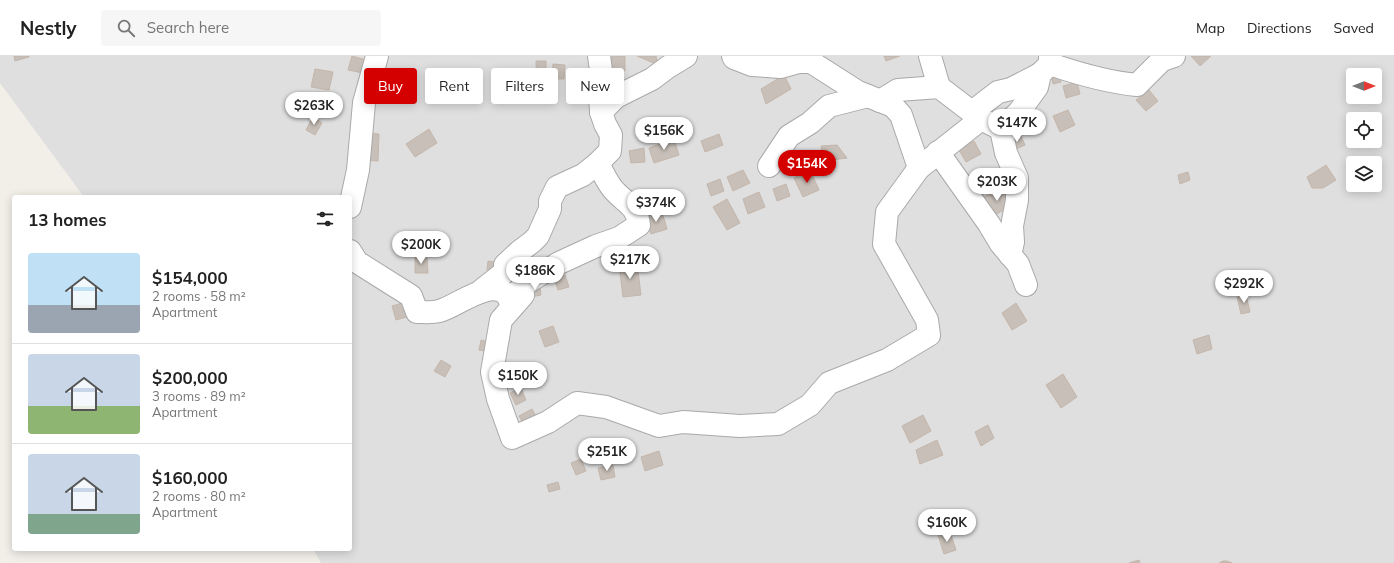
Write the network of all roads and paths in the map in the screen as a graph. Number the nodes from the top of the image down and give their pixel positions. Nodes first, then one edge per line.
1 (377, 56) edge
2 (599, 56) edge
3 (686, 56) edge
4 (733, 56) edge
5 (930, 56) edge
6 (1174, 56) edge
7 (1047, 65) edge
8 (939, 87) junction
9 (874, 98) junction
10 (601, 112) junction
11 (977, 116) junction
12 (1001, 129) junction
13 (938, 152) junction
14 (598, 163) junction
15 (769, 166) dead end
16 (919, 168) junction
17 (352, 198) edge
18 (352, 255) edge
19 (1010, 255) junction
20 (1026, 285) dead end
21 (482, 290) junction
22 (512, 306) junction

1 - 17 street
2 - 10 street
3 - 10 street
4 - 9 street
5 - 8 street
6 - 7 street
7 - 11 street
7 - 12 street
8 - 9 street
8 - 11 street
9 - 15 street
9 - 16 street
10 - 14 street
11 - 12 street
11 - 13 street
12 - 19 street
13 - 16 street
13 - 19 street
14 - 21 street
14 - 22 street
16 - 22 street
18 - 21 street
19 - 20 street
21 - 22 street

